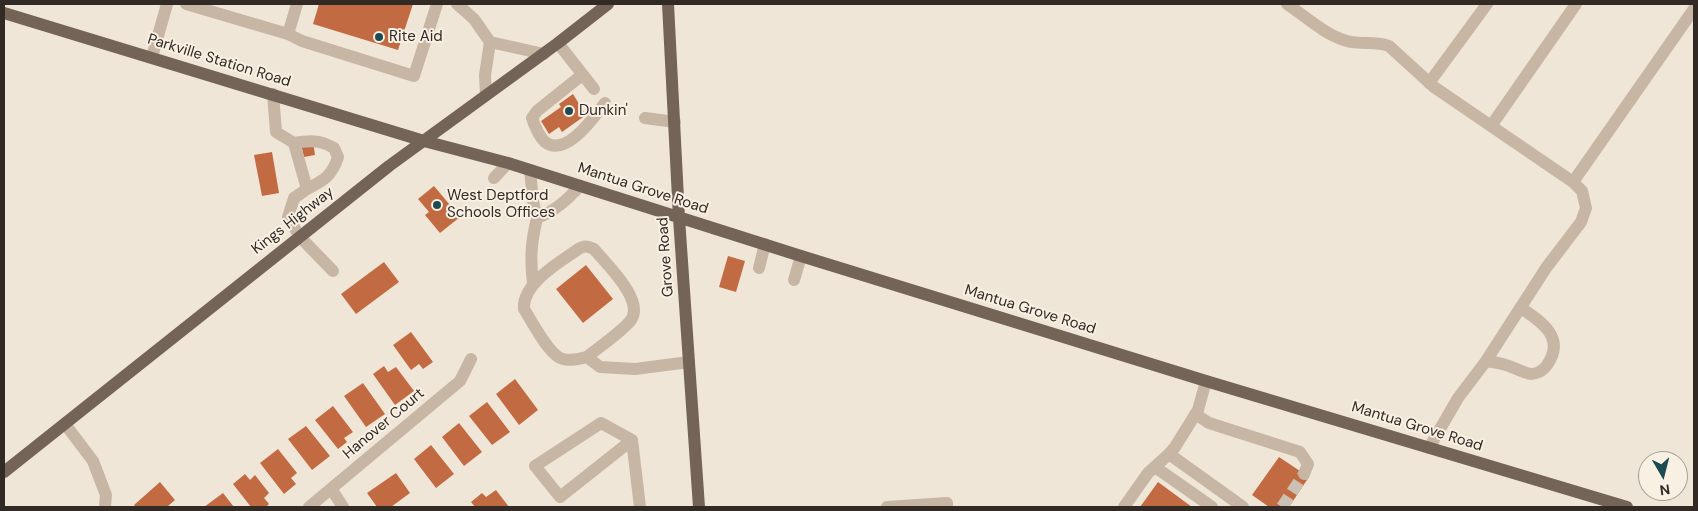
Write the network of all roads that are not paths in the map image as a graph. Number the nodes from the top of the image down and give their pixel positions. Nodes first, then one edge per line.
1 (167, 4) edge
2 (186, 4) edge
3 (297, 4) edge
4 (437, 4) edge
5 (457, 4) edge
6 (608, 4) edge
7 (668, 4) edge
8 (1287, 4) edge
9 (1487, 4) edge
10 (1576, 4) edge
11 (1694, 9) edge
12 (4, 13) edge
13 (288, 34) junction
14 (490, 42) junction
15 (558, 44) junction
16 (544, 54) junction
17 (152, 57) junction
18 (582, 75) junction
19 (1429, 83) junction
20 (594, 89) dead end
21 (273, 94) junction
22 (486, 95) junction
23 (605, 103) dead end
24 (645, 118) dead end
25 (675, 122) junction
26 (1491, 126) junction
27 (424, 141) junction
28 (294, 143) junction
29 (508, 163) junction
30 (530, 170) junction
31 (494, 178) dead end
32 (1573, 182) junction
33 (580, 186) junction
34 (307, 189) junction
35 (537, 218) junction
36 (680, 218) junction
37 (300, 237) junction
38 (765, 244) junction
39 (801, 256) junction
40 (758, 268) dead end
41 (333, 271) dead end
42 (794, 280) dead end
43 (534, 284) junction
44 (1521, 308) junction
45 (587, 357) junction
46 (471, 359) dead end
47 (1486, 361) junction
48 (689, 362) junction
49 (1206, 381) junction
50 (1195, 414) junction
51 (65, 424) junction
52 (632, 440) junction
53 (1429, 448) junction
54 (1169, 454) junction
55 (1155, 466) junction
56 (4, 472) edge
57 (1304, 474) tunnel mouth
58 (332, 490) junction
59 (105, 507) edge
60 (309, 507) edge
61 (343, 507) edge
62 (640, 507) edge
63 (699, 507) edge
64 (887, 507) edge
65 (906, 507) edge
66 (948, 507) edge
67 (1124, 507) edge
68 (1212, 507) edge
69 (1243, 507) edge
70 (1626, 507) edge

1 - 17 street
2 - 13 street
3 - 13 street
4 - 13 street
5 - 14 street
6 - 15 main road, Kings Highway
7 - 25 main road, Grove Road
8 - 19 street
9 - 19 street
10 - 26 street
11 - 32 street
12 - 17 main road, Parkville Station Road
14 - 16 street
14 - 22 street
15 - 16 main road, Kings Highway
15 - 18 street
16 - 22 main road, Kings Highway
17 - 21 main road, Parkville Station Road
18 - 20 street
18 - 23 street
19 - 26 street
21 - 27 main road, Parkville Station Road
21 - 28 street
22 - 27 main road, Kings Highway
24 - 25 street
25 - 36 main road, Grove Road
26 - 32 street
27 - 29 main road, Mantua Grove Road
27 - 37 main road, Kings Highway
28 - 34 street
28 - 34 street
29 - 30 main road, Mantua Grove Road
29 - 31 street
30 - 33 main road, Mantua Grove Road
30 - 35 street
32 - 44 street
33 - 35 street
33 - 36 main road, Mantua Grove Road
34 - 37 street
35 - 43 street
36 - 38 main road, Mantua Grove Road
36 - 48 main road, Grove Road
37 - 41 street
37 - 51 main road, Kings Highway
38 - 39 main road, Mantua Grove Road
38 - 40 street
39 - 42 street
39 - 49 main road, Mantua Grove Road
43 - 45 street
43 - 45 street
44 - 47 street
44 - 47 street
45 - 48 street
46 - 58 street, Hanover Court
47 - 53 street
48 - 63 main road, Grove Road
49 - 50 street
49 - 53 main road, Mantua Grove Road
50 - 54 street
50 - 57 street
51 - 56 main road, Kings Highway
51 - 59 street
52 - 52 street
52 - 62 street
53 - 70 main road, Mantua Grove Road
54 - 55 street
54 - 69 street
55 - 67 street
55 - 68 street
58 - 60 street, Hanover Court
58 - 61 street
64 - 65 street
65 - 66 street

